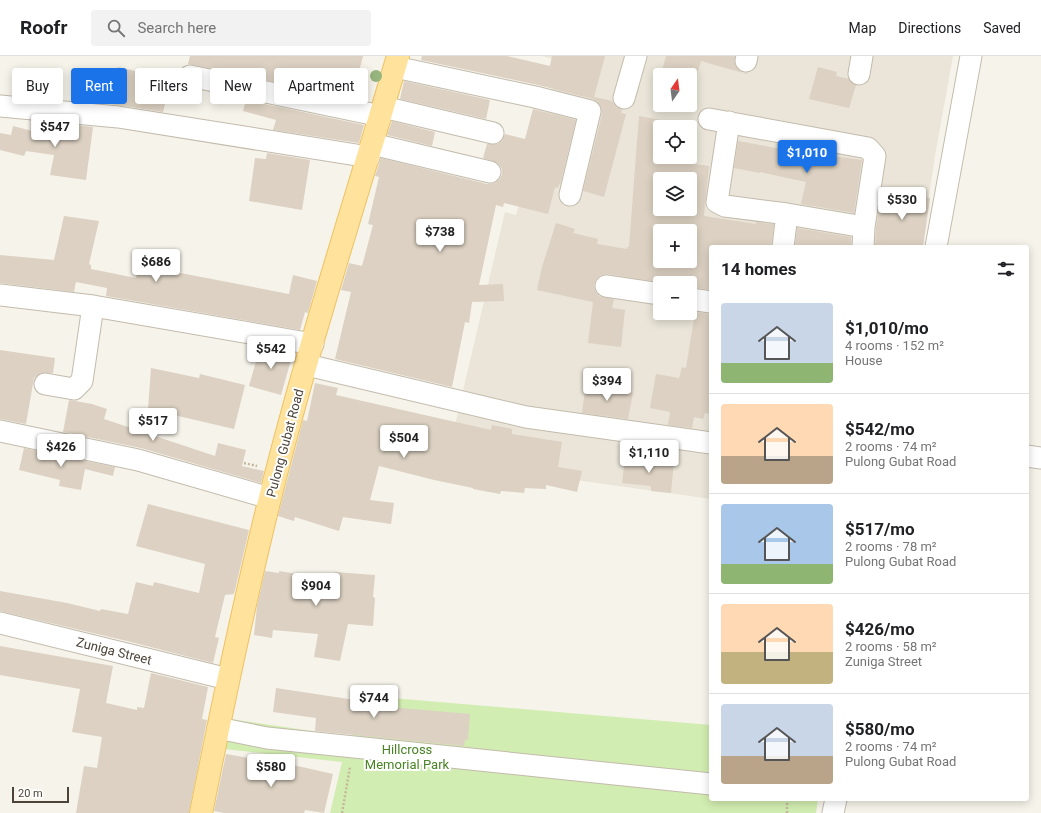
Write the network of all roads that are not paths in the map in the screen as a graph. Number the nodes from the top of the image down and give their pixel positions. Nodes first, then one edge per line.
1 (636, 56) edge
2 (971, 56) edge
3 (396, 62) edge
4 (202, 78) edge
5 (624, 98) dead end
6 (0, 106) edge
7 (382, 111) junction
8 (493, 133) dead end
9 (371, 151) junction
10 (490, 172) dead end
11 (570, 195) dead end
12 (787, 214) junction
13 (864, 237) edge
14 (783, 245) edge
15 (936, 245) edge
16 (606, 286) dead end
17 (653, 293) edge
18 (0, 296) edge
19 (697, 300) edge
20 (709, 302) edge
21 (93, 306) junction
22 (313, 344) junction
23 (307, 365) junction
24 (45, 384) dead end
25 (0, 431) edge
26 (709, 443) edge
27 (1029, 456) edge
28 (1041, 458) edge
29 (270, 498) junction
30 (0, 623) edge
31 (228, 679) junction
32 (218, 728) junction
33 (709, 784) edge
34 (836, 801) edge
35 (201, 813) edge
36 (833, 813) edge

1 - 5 street
2 - 15 street
3 - 7 main road, Pulong Gubat Road
3 - 11 street
4 - 7 street
6 - 9 street
7 - 8 street
7 - 9 main road, Pulong Gubat Road
9 - 10 street
9 - 22 main road, Pulong Gubat Road
12 - 13 street
12 - 13 street
12 - 14 street
16 - 17 street
18 - 21 street
19 - 20 street
21 - 22 street
21 - 24 street
22 - 23 main road, Pulong Gubat Road
23 - 26 street
23 - 29 main road, Pulong Gubat Road
25 - 29 street
27 - 28 street
29 - 31 main road, Pulong Gubat Road
30 - 31 street, Zuniga Street
31 - 32 main road, Pulong Gubat Road
32 - 33 street
32 - 35 main road, Pulong Gubat Road
34 - 36 street

